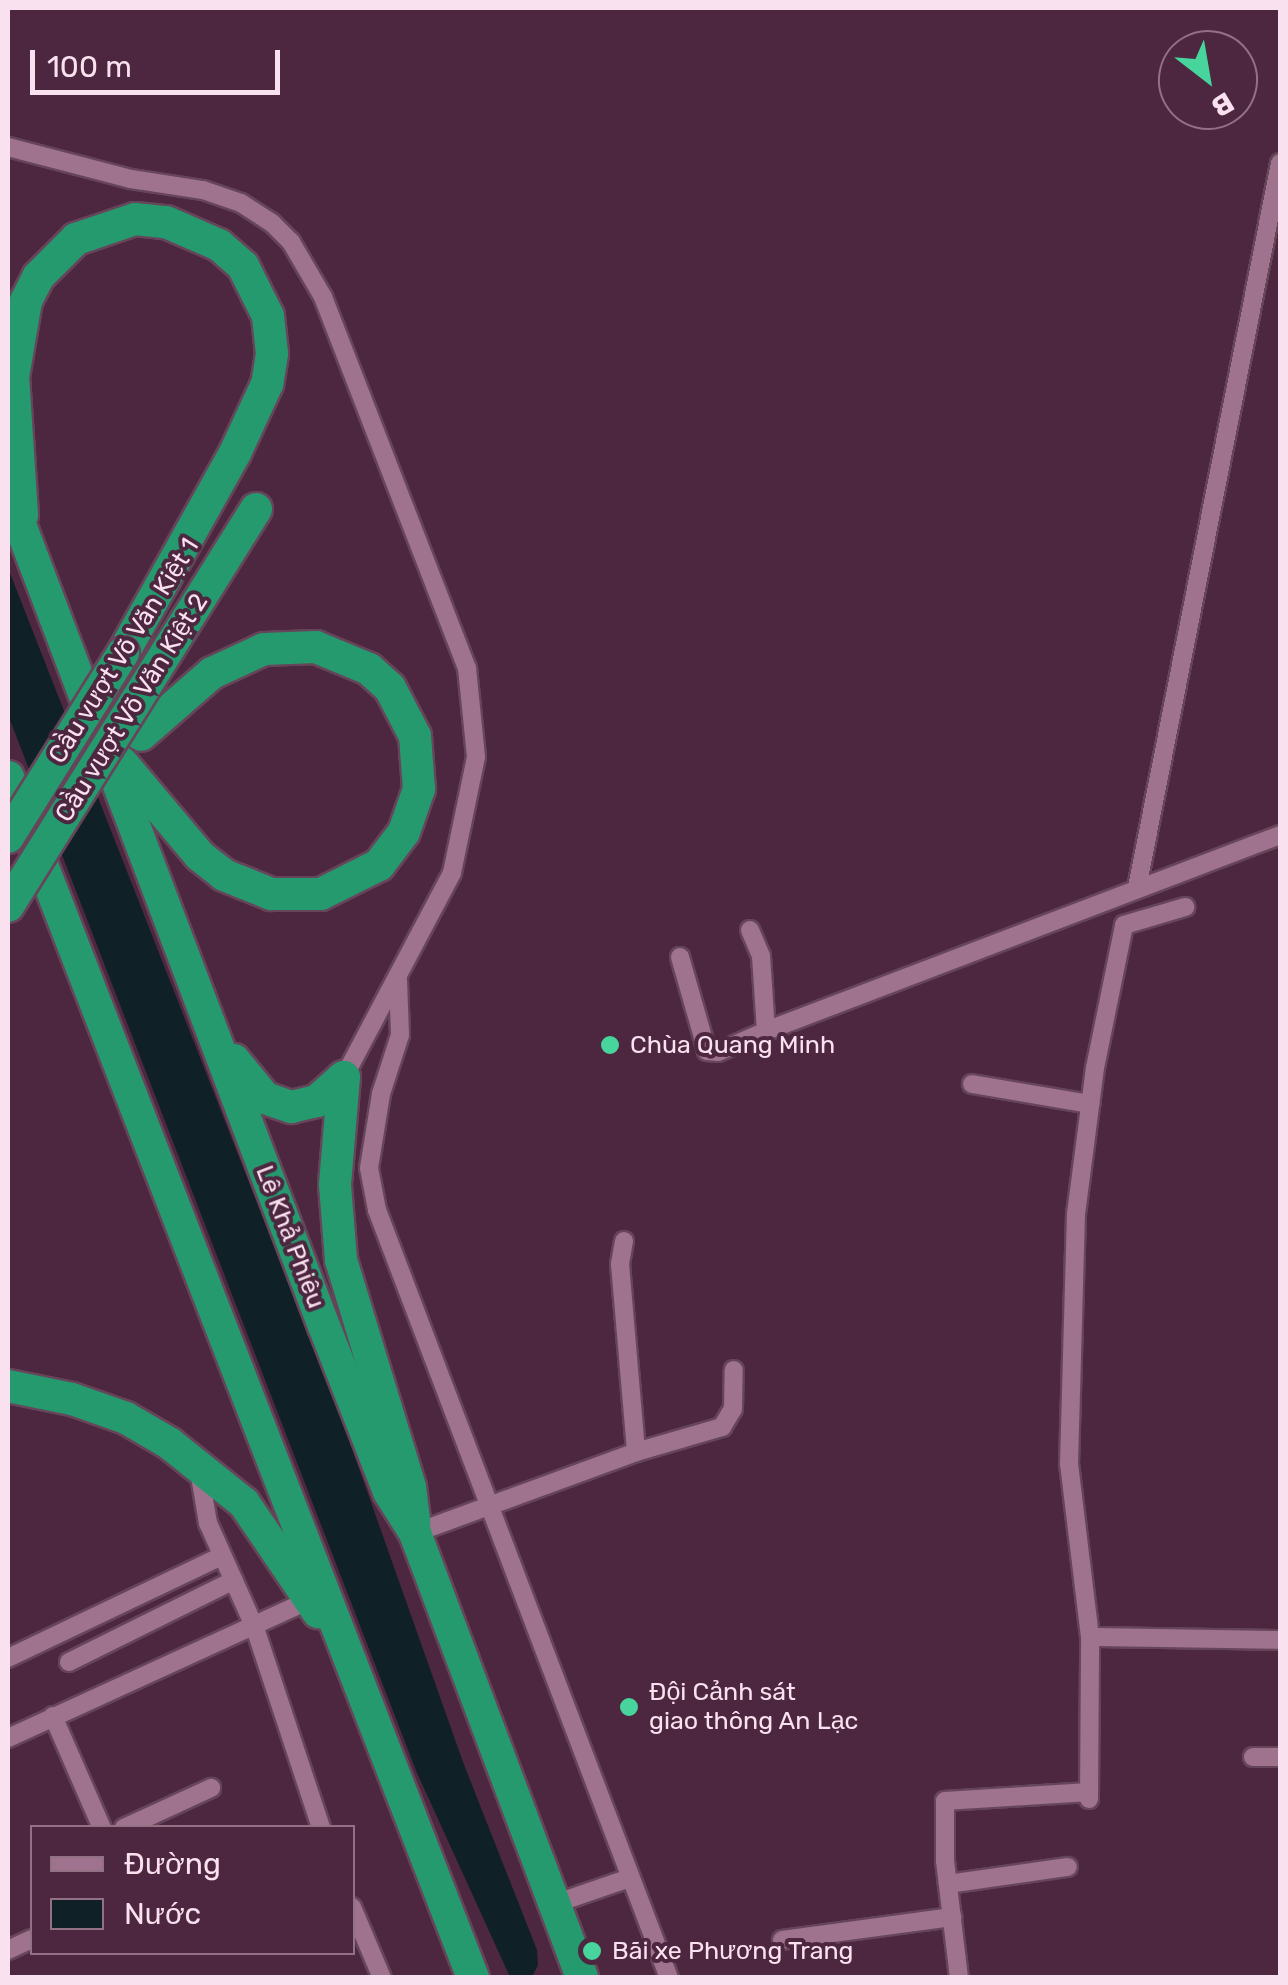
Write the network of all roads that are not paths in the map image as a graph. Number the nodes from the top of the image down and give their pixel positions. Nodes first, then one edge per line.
1 (8, 147) edge
2 (1280, 162) edge
3 (8, 492) edge
4 (256, 509) dead end
5 (22, 529) junction
6 (99, 731) junction
7 (8, 777) edge
8 (1280, 835) edge
9 (8, 836) edge
10 (1130, 891) junction
11 (8, 906) edge
12 (1185, 907) dead end
13 (8, 918) edge
14 (1124, 925) junction
15 (750, 930) dead end
16 (680, 957) dead end
17 (398, 980) junction
18 (210, 1028) junction
19 (766, 1032) junction
20 (344, 1078) junction
21 (972, 1084) dead end
22 (1090, 1104) junction
23 (624, 1240) dead end
24 (734, 1370) dead end
25 (8, 1386) edge
26 (636, 1452) junction
27 (198, 1466) junction
28 (490, 1506) junction
29 (416, 1533) junction
30 (222, 1556) junction
31 (234, 1580) junction
32 (310, 1600) junction
33 (255, 1628) junction
34 (1090, 1637) junction
35 (1280, 1640) edge
36 (8, 1658) edge
37 (70, 1662) dead end
38 (354, 1668) junction
39 (53, 1716) junction
40 (8, 1738) edge
41 (1252, 1756) dead end
42 (1280, 1757) edge
43 (211, 1788) dead end
44 (101, 1825) edge
45 (131, 1825) edge
46 (321, 1825) edge
47 (1068, 1868) dead end
48 (630, 1878) junction
49 (948, 1884) junction
50 (557, 1902) junction
51 (355, 1914) edge
52 (952, 1917) junction
53 (782, 1940) dead end
54 (571, 1943) junction
55 (382, 1978) edge
56 (473, 1978) edge
57 (564, 1978) edge
58 (582, 1978) edge
59 (669, 1978) edge
60 (959, 1978) edge

1 - 17 street
2 - 10 street
3 - 5 highway, Lê Khả Phiêu
4 - 11 highway, Cầu vượt Võ Văn Kiệt 2, bridge
5 - 6 highway, Lê Khả Phiêu
5 - 9 highway, Cầu vượt Võ Văn Kiệt 1, bridge
6 - 13 highway
6 - 18 highway, Lê Khả Phiêu
7 - 38 highway
8 - 10 street
10 - 14 street
10 - 19 street
12 - 14 street
14 - 22 street
15 - 19 street
16 - 19 street
17 - 20 street
17 - 28 street
18 - 20 highway
18 - 29 highway, Lê Khả Phiêu
20 - 29 highway
21 - 22 street
22 - 34 street
23 - 26 street
24 - 26 street
25 - 27 highway
26 - 28 street
27 - 30 street
27 - 32 highway
28 - 29 street
28 - 48 street
29 - 50 highway, Lê Khả Phiêu
30 - 31 street
30 - 36 street
31 - 33 street
31 - 37 street
32 - 33 street
32 - 38 highway
33 - 39 street
33 - 46 street
34 - 35 street
34 - 49 street
38 - 56 highway
39 - 40 street
39 - 44 street
41 - 42 street
43 - 45 street
47 - 49 street
48 - 50 street
48 - 59 street
49 - 52 street
50 - 54 highway, Lê Khả Phiêu
51 - 55 street
52 - 53 street
52 - 60 street
54 - 57 highway
54 - 58 highway, Lê Khả Phiêu

